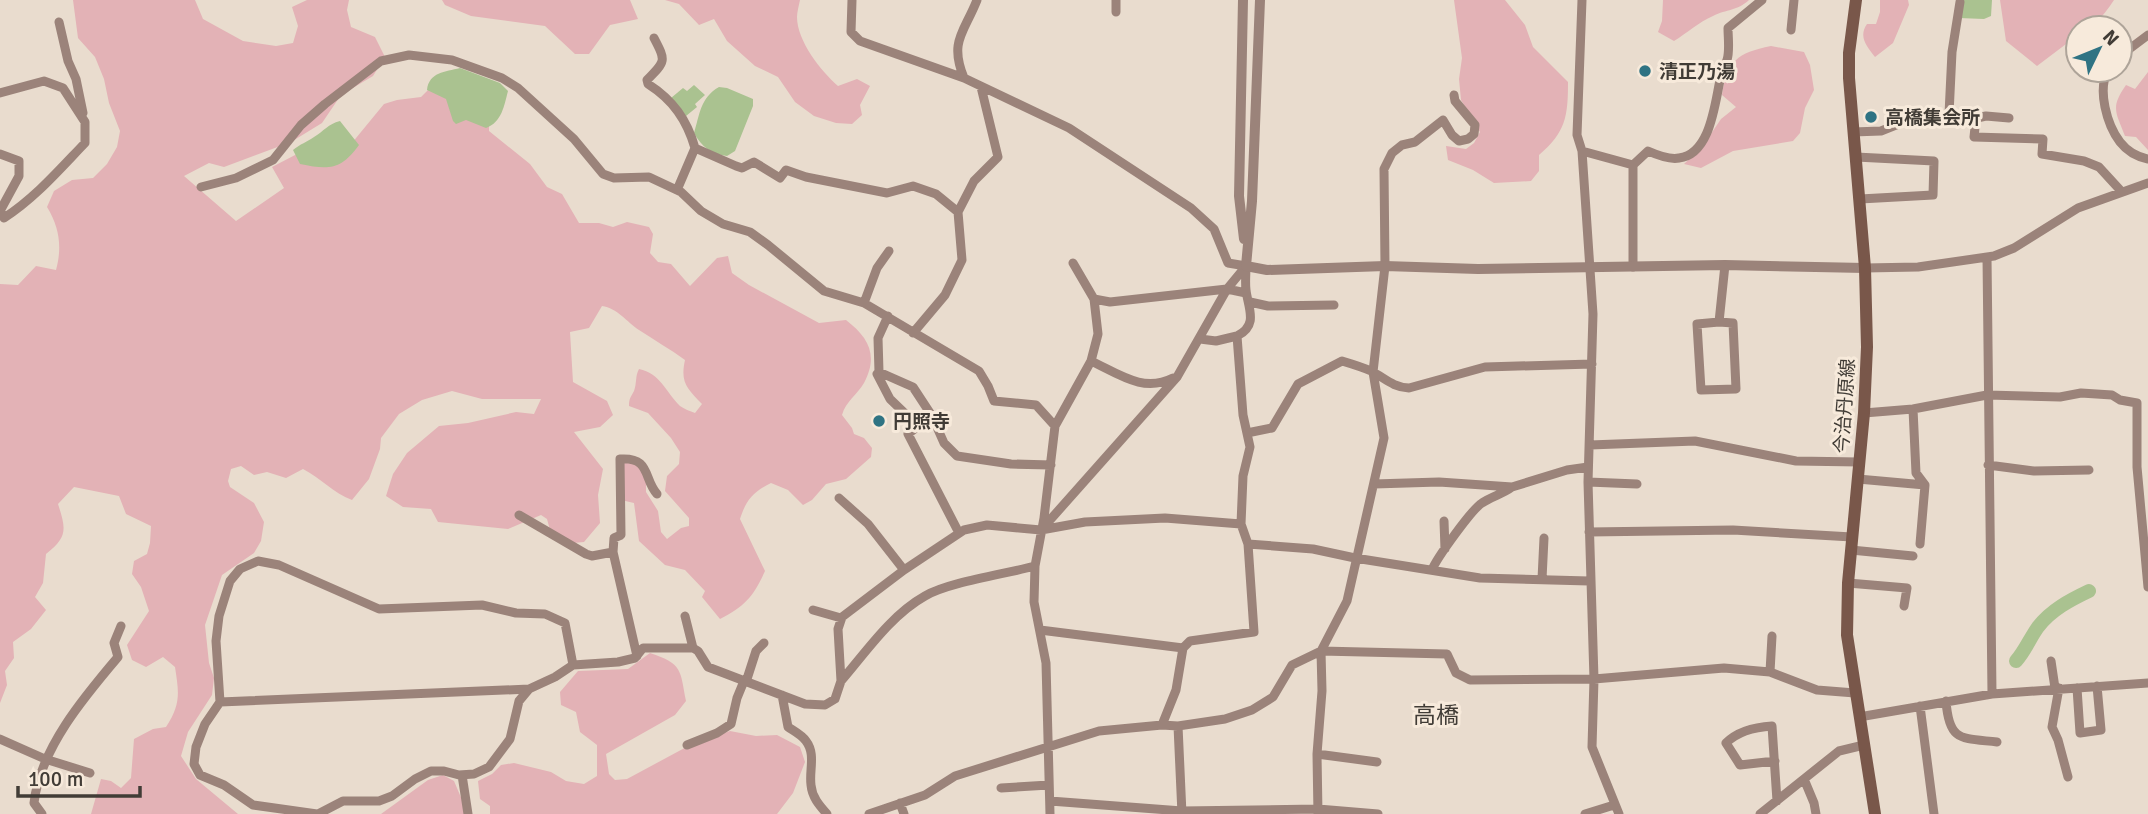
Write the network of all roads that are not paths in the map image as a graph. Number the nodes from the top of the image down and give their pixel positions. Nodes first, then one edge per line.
1 (852, 0) edge
2 (977, 0) edge
3 (1116, 0) edge
4 (1243, 0) edge
5 (1260, 0) edge
6 (1582, 0) edge
7 (1762, 0) edge
8 (1794, 0) edge
9 (1856, 0) edge
10 (1960, 2) dead end
11 (1116, 12) dead end
12 (59, 22) dead end
13 (1791, 30) dead end
14 (654, 38) dead end
15 (964, 78) junction
16 (2104, 84) edge
17 (981, 87) junction
18 (0, 93) edge
19 (1454, 95) dead end
20 (1949, 114) junction
21 (1976, 118) junction
22 (2009, 118) dead end
23 (85, 122) junction
24 (1853, 132) junction
25 (695, 148) junction
26 (1582, 151) junction
27 (0, 154) edge
28 (1856, 157) junction
29 (2148, 159) edge
30 (1633, 165) junction
31 (2148, 183) edge
32 (201, 187) dead end
33 (677, 190) junction
34 (2121, 191) junction
35 (1860, 199) junction
36 (958, 212) junction
37 (889, 251) dead end
38 (1987, 257) junction
39 (1073, 263) dead end
40 (1725, 265) junction
41 (1385, 266) junction
42 (1246, 267) junction
43 (1590, 267) junction
44 (1633, 267) junction
45 (1865, 268) junction
46 (1227, 289) junction
47 (1248, 298) junction
48 (1094, 299) junction
49 (864, 303) junction
50 (1334, 305) dead end
51 (888, 316) junction
52 (1719, 322) junction
53 (913, 333) junction
54 (1237, 336) junction
55 (1200, 339) junction
56 (1091, 361) junction
57 (1592, 364) junction
58 (879, 372) junction
59 (1373, 372) junction
60 (1178, 376) junction
61 (1987, 395) junction
62 (1913, 409) junction
63 (1864, 413) junction
64 (932, 416) junction
65 (918, 426) junction
66 (1055, 426) junction
67 (1247, 433) junction
68 (1590, 445) junction
69 (1859, 462) junction
70 (1051, 465) junction
71 (1988, 465) junction
72 (1588, 467) junction
73 (2088, 470) dead end
74 (1858, 479) junction
75 (1588, 482) junction
76 (1374, 484) junction
77 (1637, 484) dead end
78 (1925, 485) junction
79 (1512, 487) junction
80 (657, 494) dead end
81 (839, 498) dead end
82 (519, 515) dead end
83 (1444, 522) dead end
84 (1241, 524) junction
85 (1041, 530) junction
86 (1589, 532) junction
87 (959, 533) junction
88 (1544, 538) dead end
89 (1852, 543) junction
90 (1248, 544) junction
91 (1920, 544) dead end
92 (1445, 548) junction
93 (613, 552) junction
94 (1913, 556) dead end
95 (1355, 558) junction
96 (1035, 566) junction
97 (1432, 569) junction
98 (904, 570) junction
99 (1542, 579) junction
100 (1590, 582) junction
101 (1848, 583) junction
102 (2148, 587) edge
103 (1904, 606) dead end
104 (813, 610) dead end
105 (685, 616) dead end
106 (841, 618) junction
107 (121, 626) dead end
108 (1040, 630) junction
109 (1772, 636) dead end
110 (764, 643) dead end
111 (693, 648) junction
112 (1183, 648) junction
113 (1321, 651) junction
114 (637, 656) junction
115 (2050, 661) dead end
116 (573, 664) junction
117 (1770, 672) junction
118 (1594, 679) junction
119 (745, 681) junction
120 (841, 681) junction
121 (2148, 683) edge
122 (2097, 686) junction
123 (529, 688) junction
124 (2057, 688) junction
125 (2077, 688) junction
126 (1855, 693) junction
127 (1992, 694) junction
128 (782, 695) junction
129 (1946, 701) junction
130 (220, 702) junction
131 (1920, 706) junction
132 (1859, 717) junction
133 (1162, 725) junction
134 (1178, 726) junction
135 (0, 739) edge
136 (1997, 742) dead end
137 (687, 745) dead end
138 (1864, 745) junction
139 (1047, 748) junction
140 (1317, 754) junction
141 (46, 759) junction
142 (1775, 761) junction
143 (1377, 762) dead end
144 (90, 773) dead end
145 (462, 775) junction
146 (2068, 777) dead end
147 (1804, 779) junction
148 (1049, 785) junction
149 (1001, 788) dead end
150 (1777, 801) junction
151 (1049, 802) junction
152 (900, 803) junction
153 (1614, 804) junction
154 (1318, 811) edge
155 (1182, 812) edge
156 (42, 814) edge
157 (318, 814) edge
158 (468, 814) edge
159 (827, 814) edge
160 (869, 814) edge
161 (904, 814) edge
162 (1050, 814) edge
163 (1378, 814) edge
164 (1585, 814) edge
165 (1619, 814) edge
166 (1760, 814) edge
167 (1816, 814) edge
168 (1875, 814) edge
169 (1934, 814) edge

1 - 15 street
2 - 15 street
3 - 11 street
4 - 42 street
5 - 42 street
6 - 26 street
7 - 30 street
8 - 13 street
9 - 24 main road, 今治丹原線
10 - 20 street
12 - 23 street
14 - 25 street
15 - 17 street
16 - 29 street
17 - 36 street
17 - 42 street
18 - 23 street
19 - 41 street
20 - 21 street
20 - 24 street
21 - 22 street
21 - 34 street
23 - 27 street
24 - 28 main road, 今治丹原線
25 - 33 street
25 - 36 street
26 - 30 street
26 - 43 street
28 - 35 main road, 今治丹原線
28 - 35 street
30 - 44 street
31 - 34 street
32 - 33 street
33 - 49 street
34 - 38 street
35 - 45 main road, 今治丹原線
36 - 53 street
37 - 49 street
38 - 45 street
38 - 61 street
39 - 48 street
40 - 44 street
40 - 45 street
40 - 52 street
41 - 42 street
41 - 43 street
41 - 59 street
42 - 46 street
42 - 47 street
43 - 44 street
43 - 57 street
45 - 63 main road, 今治丹原線
46 - 47 street
46 - 48 street
46 - 55 street
47 - 50 street
47 - 54 street
48 - 56 street
49 - 51 street
51 - 53 street
51 - 58 street
52 - 52 street
53 - 66 street
54 - 55 street
54 - 67 street
55 - 60 street
56 - 60 street
56 - 66 street
57 - 59 street
57 - 68 street
58 - 64 street
58 - 65 street
59 - 67 street
59 - 76 street
60 - 85 street
61 - 62 street
61 - 71 street
61 - 102 street
62 - 63 street
62 - 78 street
63 - 69 main road, 今治丹原線
64 - 65 street
64 - 70 street
65 - 87 street
66 - 70 street
67 - 84 street
68 - 69 street
68 - 72 street
69 - 74 main road, 今治丹原線
70 - 85 street
71 - 73 street
71 - 127 street
72 - 75 street
72 - 79 street
74 - 78 street
74 - 89 main road, 今治丹原線
75 - 77 street
75 - 86 street
76 - 79 street
76 - 95 street
78 - 91 street
79 - 92 street
80 - 93 street
81 - 98 street
82 - 93 street
83 - 92 street
84 - 85 street
84 - 90 street
85 - 87 street
85 - 96 street
86 - 89 street
86 - 100 street
87 - 98 street
88 - 99 street
89 - 94 street
89 - 101 main road, 今治丹原線
90 - 95 street
90 - 112 street
92 - 97 street
93 - 114 street
95 - 97 street
95 - 113 street
96 - 108 street
96 - 120 street
97 - 99 street
98 - 106 street
99 - 100 street
100 - 118 street
101 - 103 street
101 - 126 main road, 今治丹原線
104 - 106 street
105 - 111 street
106 - 120 street
107 - 141 street
108 - 112 street
108 - 139 street
109 - 117 street
110 - 119 street
111 - 114 street
111 - 119 street
112 - 133 street
113 - 118 street
113 - 134 street
113 - 140 street
114 - 116 street
115 - 124 street
116 - 123 street
116 - 130 street
117 - 118 street
117 - 126 street
118 - 153 street
119 - 128 street
119 - 137 street
120 - 128 street
121 - 122 street
122 - 125 street
122 - 125 street
123 - 130 street
123 - 145 street
124 - 125 street
124 - 127 street
124 - 146 street
126 - 132 main road, 今治丹原線
127 - 129 street
128 - 159 street
129 - 131 street
129 - 136 street
130 - 157 street
131 - 132 street
131 - 169 street
132 - 138 main road, 今治丹原線
133 - 134 street
133 - 139 street
134 - 155 street
135 - 141 street
138 - 147 street
138 - 168 main road, 今治丹原線
139 - 148 street
139 - 152 street
140 - 143 street
140 - 154 street
141 - 144 street
141 - 156 street
142 - 142 street
142 - 150 street
145 - 157 street
145 - 158 street
147 - 150 street
147 - 167 street
148 - 149 street
148 - 151 street
150 - 166 street
151 - 155 street
151 - 162 street
152 - 160 street
152 - 161 street
153 - 164 street
153 - 165 street
154 - 155 street
154 - 163 street

